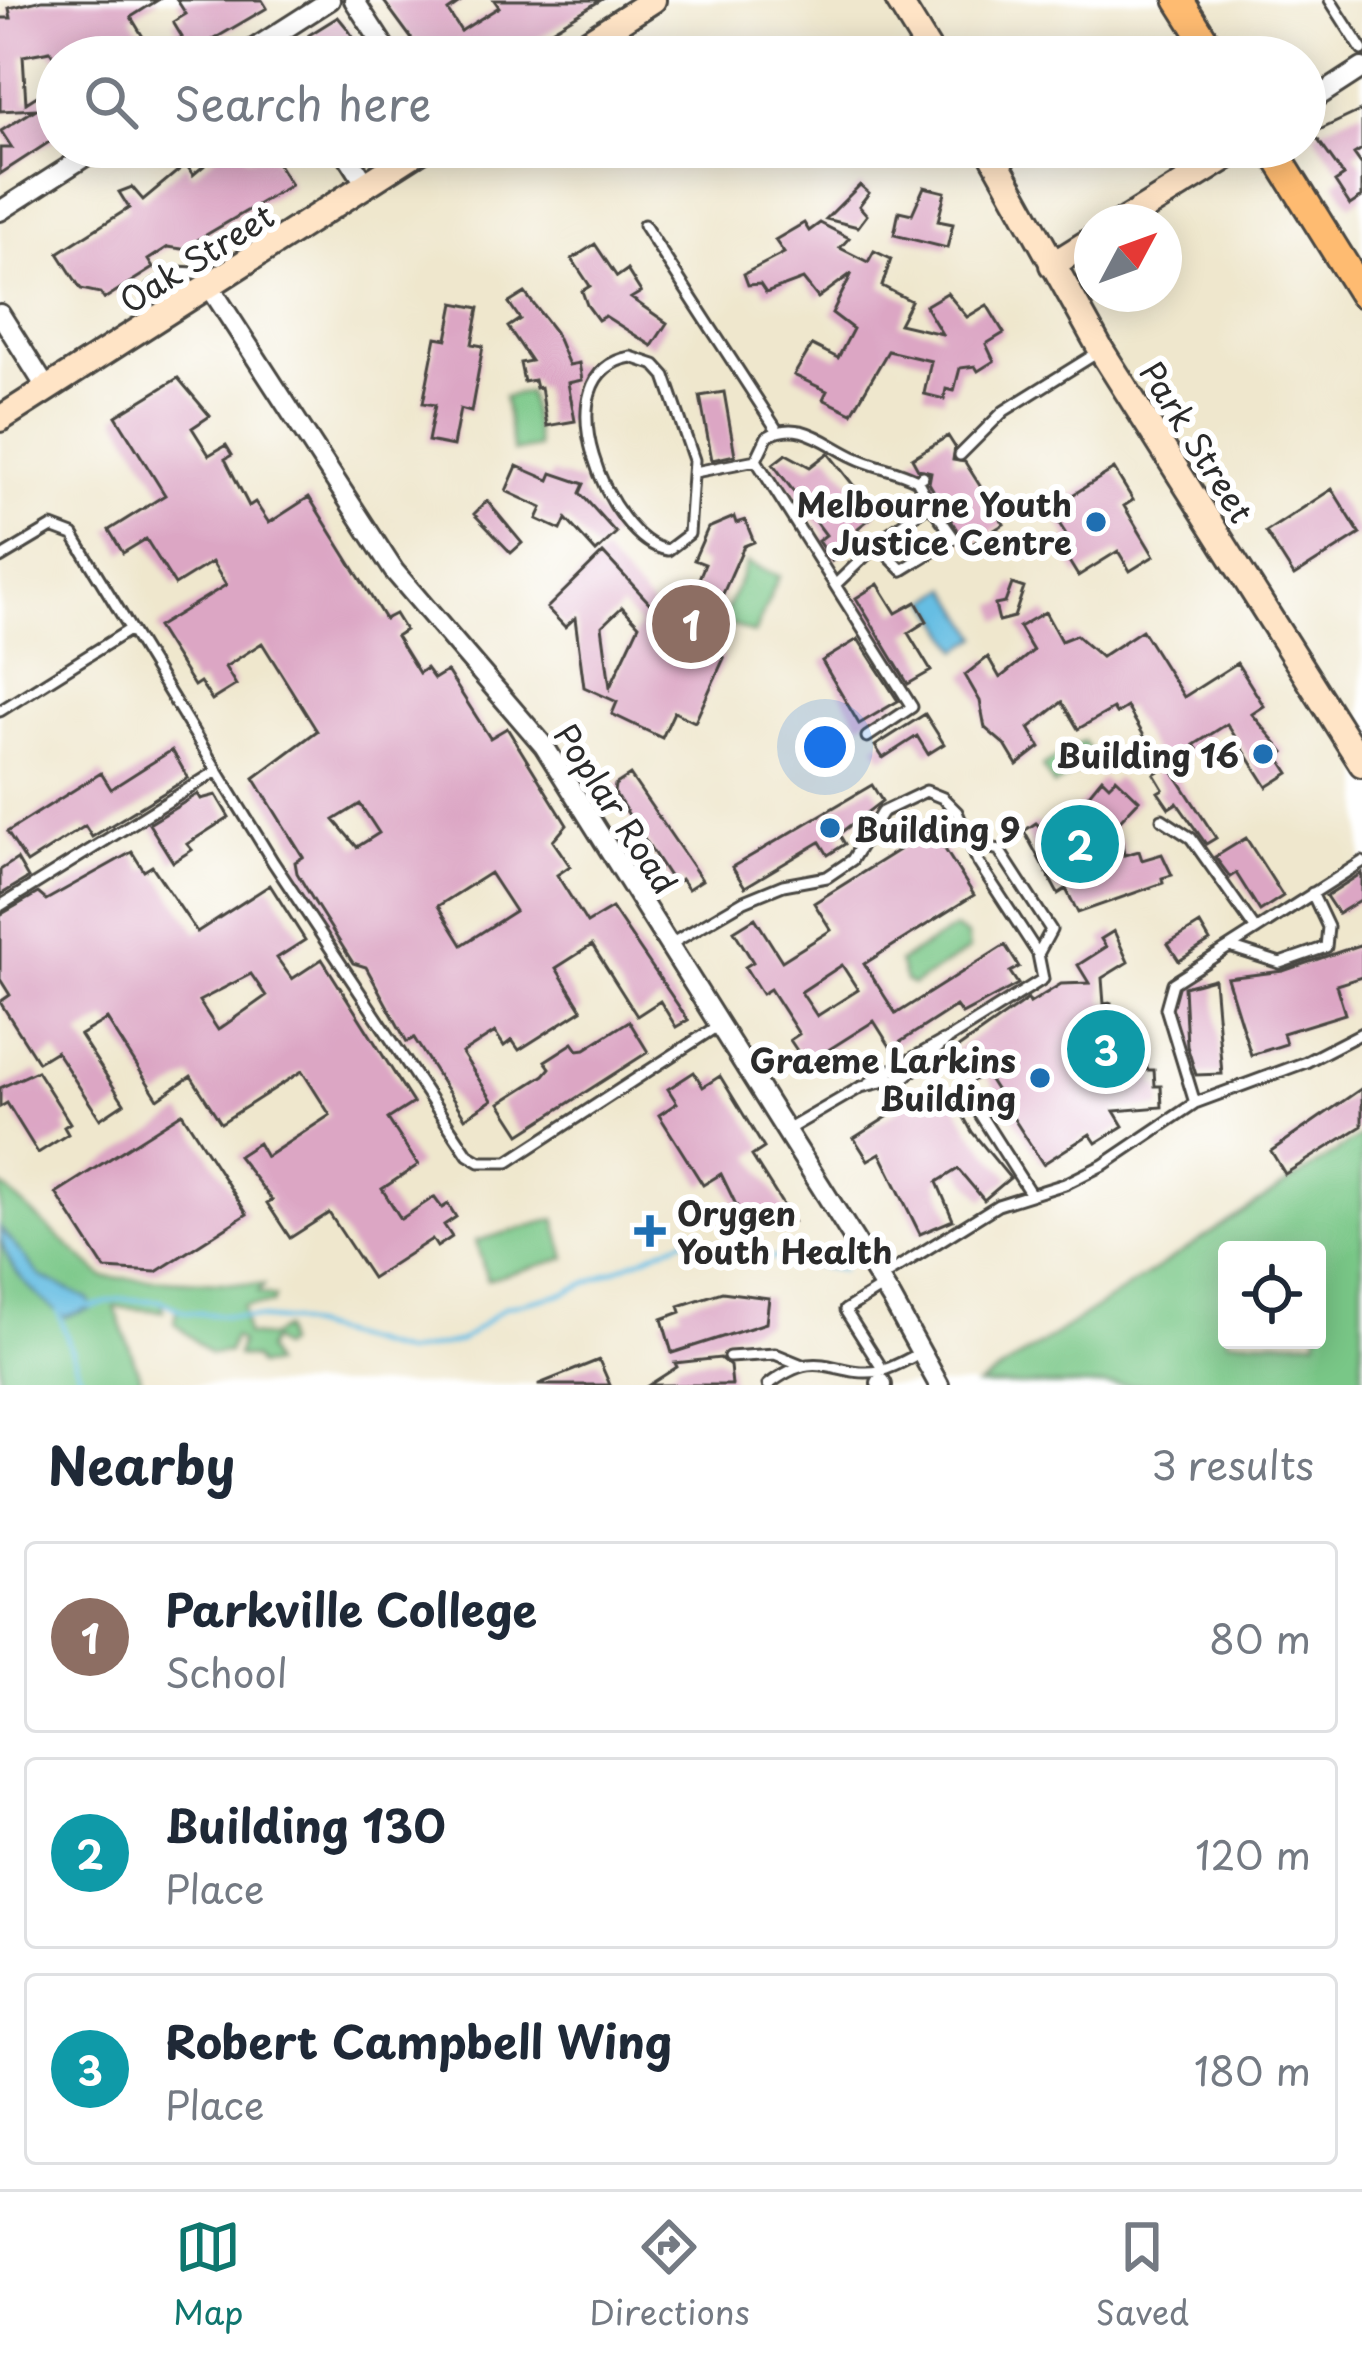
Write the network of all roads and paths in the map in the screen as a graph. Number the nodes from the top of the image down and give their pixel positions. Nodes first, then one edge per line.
1 (330, 0) edge
2 (354, 0) edge
3 (653, 0) edge
4 (898, 0) edge
5 (1178, 0) edge
6 (1330, 0) edge
7 (274, 36) edge
8 (377, 36) edge
9 (597, 36) edge
10 (920, 36) edge
11 (1201, 36) edge
12 (1362, 50) edge
13 (1362, 68) edge
14 (1326, 91) edge
15 (67, 168) edge
16 (355, 168) edge
17 (394, 168) edge
18 (999, 168) edge
19 (1209, 168) edge
20 (1283, 168) edge
21 (367, 186) junction
22 (1151, 204) edge
23 (0, 211) edge
24 (644, 225) dead end
25 (1074, 251) edge
26 (1052, 265) junction
27 (220, 281) junction
28 (1362, 293) edge
29 (0, 314) edge
30 (1101, 350) junction
31 (47, 389) junction
32 (0, 419) edge
33 (777, 430) junction
34 (960, 454) dead end
35 (756, 460) junction
36 (695, 472) junction
37 (930, 504) junction
38 (878, 545) junction
39 (0, 559) edge
40 (836, 584) junction
41 (129, 630) junction
42 (0, 711) edge
43 (867, 737) dead end
44 (1362, 764) edge
45 (217, 771) junction
46 (1162, 819) dead end
47 (970, 842) junction
48 (1362, 862) edge
49 (1312, 893) junction
50 (0, 906) edge
51 (1256, 930) junction
52 (669, 945) junction
53 (1230, 947) junction
54 (1038, 954) junction
55 (719, 1025) junction
56 (1362, 1033) edge
57 (1195, 1103) junction
58 (974, 1105) dead end
59 (786, 1131) junction
60 (1030, 1193) junction
61 (881, 1282) junction
62 (923, 1351) junction
63 (729, 1357) dead end
64 (802, 1365) junction
65 (882, 1379) edge
66 (768, 1385) edge
67 (939, 1385) edge

1 - 7 street
2 - 8 street
3 - 9 street
4 - 10 street
5 - 11 main road
6 - 12 lane
13 - 14 street
15 - 23 street
16 - 21 street
17 - 21 street, Oak Street
18 - 26 street, Park Street
19 - 22 street
20 - 28 main road
21 - 27 street, Oak Street
24 - 33 lane
25 - 26 street
26 - 30 street, Park Street
27 - 31 street, Oak Street
27 - 52 street, Poplar Road
29 - 31 street
30 - 34 lane
30 - 44 street, Park Street
31 - 32 street, Oak Street
33 - 35 lane
33 - 37 lane
35 - 36 lane
35 - 40 lane
36 - 36 lane
37 - 38 lane
37 - 38 lane
38 - 40 lane
39 - 41 lane
40 - 43 lane
41 - 42 lane
41 - 45 lane
45 - 50 lane
45 - 55 lane
46 - 51 lane
47 - 52 lane
47 - 54 lane
47 - 54 lane
48 - 49 lane
49 - 51 lane
49 - 53 lane
51 - 53 lane
52 - 55 street, Poplar Road
53 - 57 lane
54 - 59 lane
55 - 59 street, Poplar Road
56 - 57 lane
57 - 60 lane
58 - 60 lane
59 - 61 street, Poplar Road
60 - 61 lane
61 - 62 street, Poplar Road
61 - 65 lane
62 - 65 lane
62 - 67 street, Poplar Road
63 - 64 lane
64 - 65 lane
64 - 66 lane

